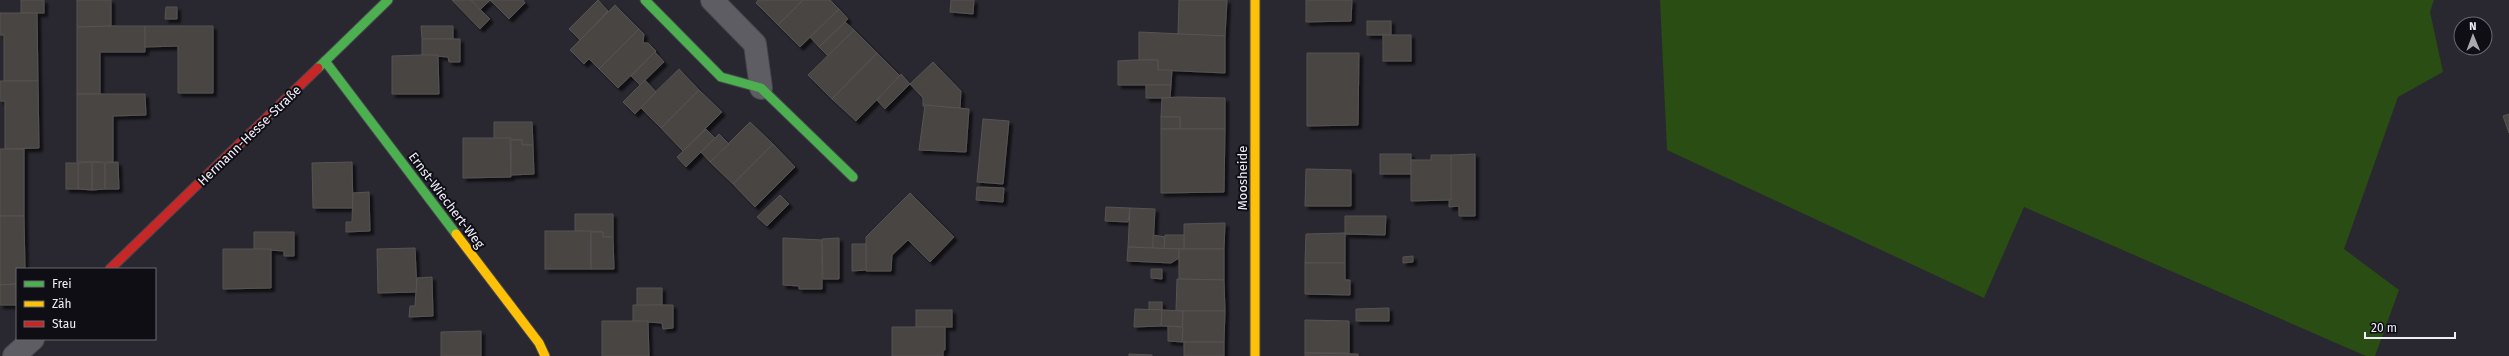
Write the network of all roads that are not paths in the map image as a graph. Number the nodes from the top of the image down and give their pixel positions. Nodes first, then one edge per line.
1 (388, 0) edge
2 (645, 0) edge
3 (712, 0) edge
4 (1254, 0) edge
5 (325, 62) junction
6 (762, 88) junction
7 (853, 177) dead end
8 (111, 268) edge
9 (32, 340) edge
10 (14, 356) edge
11 (545, 356) edge
12 (1255, 356) edge

1 - 5 street, Hermann-Hesse-Straße
2 - 6 street
3 - 6 street
4 - 12 street, Moosheide
5 - 8 street, Hermann-Hesse-Straße
5 - 11 street, Ernst-Wiechert-Weg
6 - 7 street
9 - 10 street

